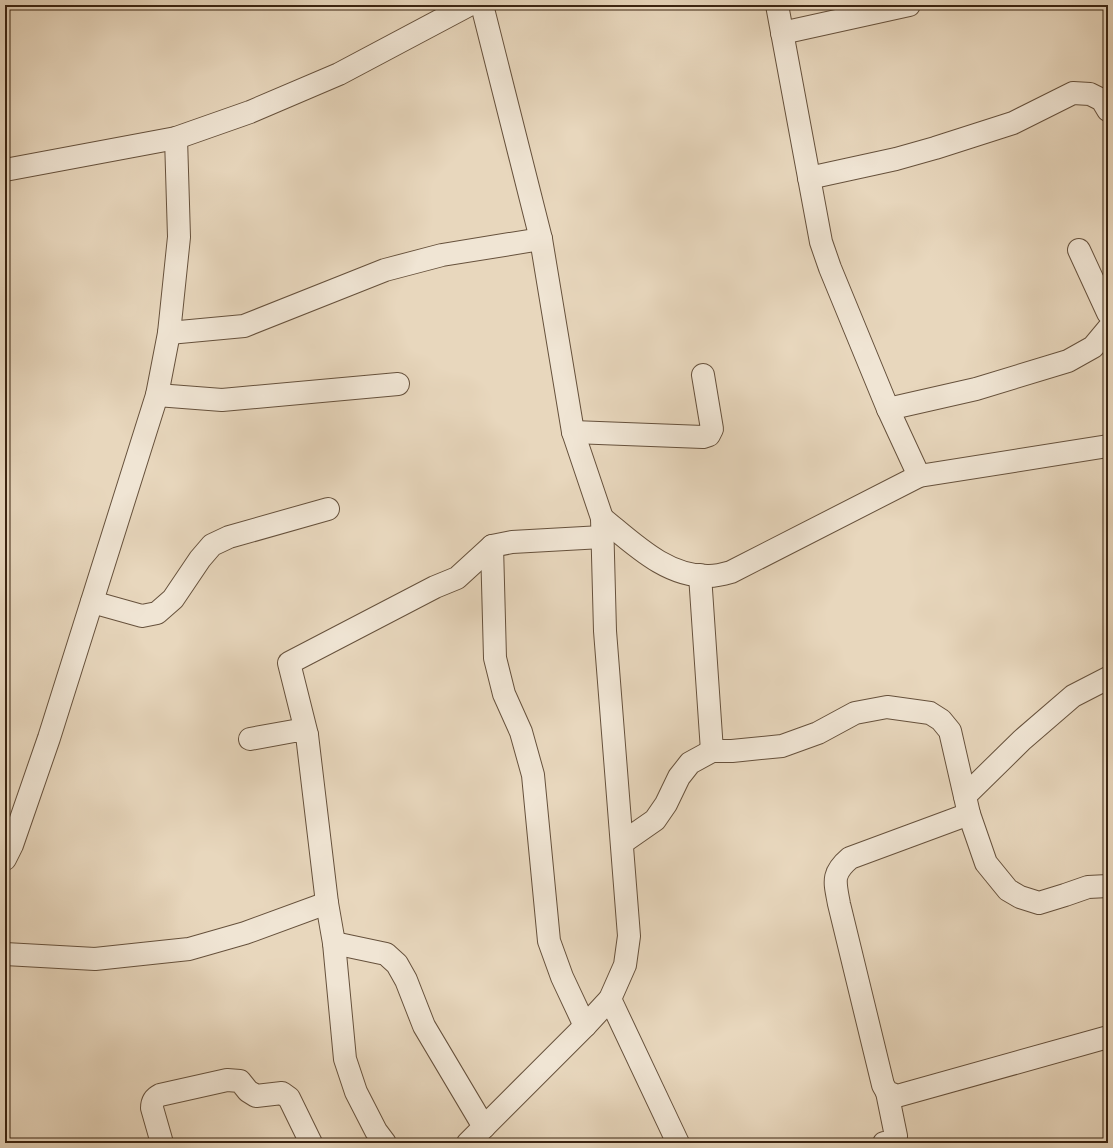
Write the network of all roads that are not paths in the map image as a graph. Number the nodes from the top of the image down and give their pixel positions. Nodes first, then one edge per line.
1 (469, 5) edge
2 (482, 5) edge
3 (777, 5) edge
4 (909, 5) edge
5 (782, 33) junction
6 (1108, 110) edge
7 (176, 138) junction
8 (5, 170) edge
9 (809, 178) junction
10 (541, 239) junction
11 (1079, 250) dead end
12 (1108, 313) edge
13 (1108, 329) edge
14 (168, 333) junction
15 (703, 375) dead end
16 (398, 384) dead end
17 (157, 395) junction
18 (888, 409) junction
19 (573, 432) junction
20 (1108, 446) edge
21 (919, 476) junction
22 (328, 509) dead end
23 (602, 528) junction
24 (492, 546) junction
25 (700, 575) junction
26 (92, 602) junction
27 (1108, 678) edge
28 (307, 735) junction
29 (250, 739) dead end
30 (712, 751) junction
31 (967, 805) junction
32 (622, 843) junction
33 (5, 859) edge
34 (1108, 886) edge
35 (328, 903) junction
36 (334, 943) junction
37 (5, 954) edge
38 (610, 999) junction
39 (585, 1026) junction
40 (1108, 1037) edge
41 (887, 1092) junction
42 (484, 1127) junction
43 (162, 1143) edge
44 (311, 1143) edge
45 (385, 1143) edge
46 (468, 1143) edge
47 (678, 1143) edge
48 (884, 1143) edge

1 - 7 street
2 - 10 street
3 - 5 street
4 - 5 street
5 - 9 street
6 - 9 street
7 - 8 street
7 - 14 street
9 - 18 street
10 - 14 street
10 - 19 street
11 - 12 street
13 - 18 street
14 - 17 street
15 - 19 street
16 - 17 street
17 - 26 street
18 - 21 street
19 - 23 street
20 - 21 street
21 - 25 street
22 - 26 street
23 - 24 street
23 - 25 street
23 - 32 street
24 - 28 street
24 - 39 street
25 - 30 street
26 - 33 street
27 - 31 street
28 - 29 street
28 - 35 street
30 - 31 street
30 - 32 street
31 - 34 street
31 - 41 street
32 - 38 street
35 - 36 street
35 - 37 street
36 - 42 street
36 - 45 street
38 - 39 street
38 - 47 street
39 - 42 street
40 - 41 street
41 - 48 street
42 - 46 street
43 - 44 street

